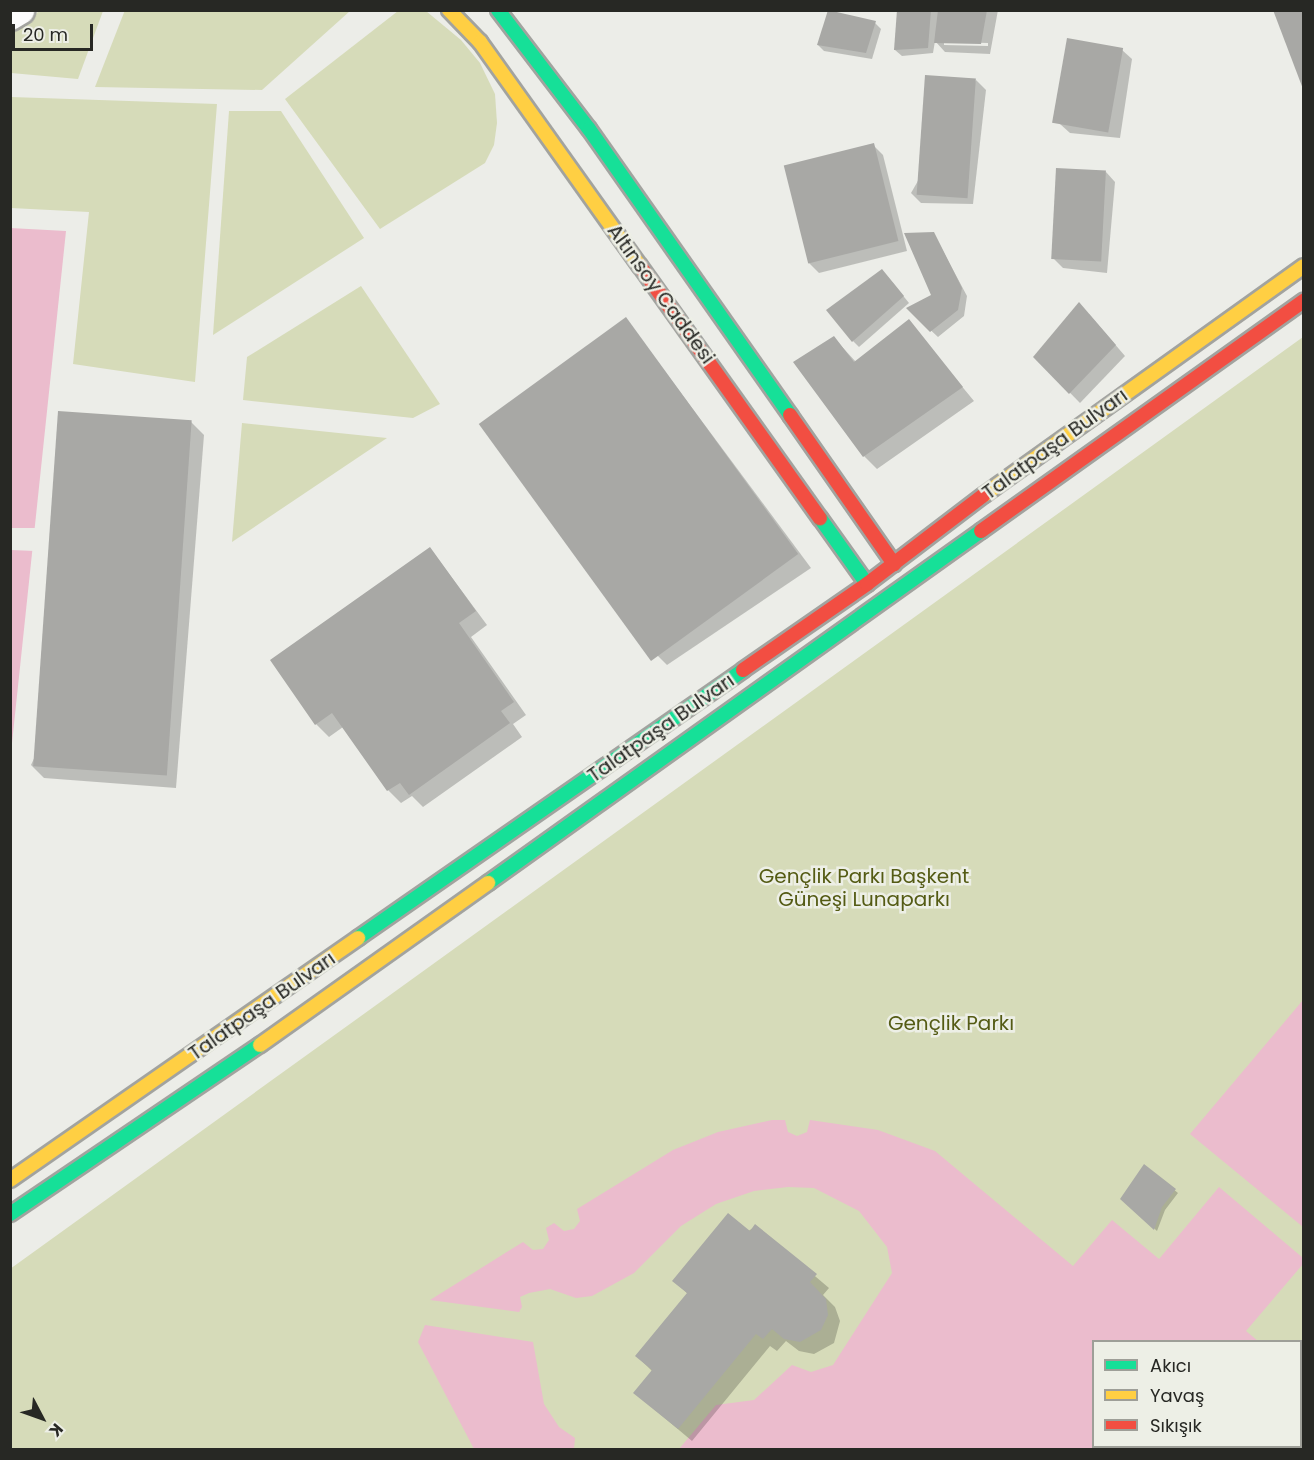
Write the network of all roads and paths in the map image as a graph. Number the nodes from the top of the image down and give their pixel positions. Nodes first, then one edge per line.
1 (20, 10) edge
2 (449, 10) edge
3 (498, 10) edge
4 (10, 16) edge
5 (1304, 266) edge
6 (1304, 301) edge
7 (894, 564) junction
8 (867, 584) junction
9 (10, 1180) edge
10 (10, 1214) edge

1 - 4 street
2 - 8 main road, Altınsoy Caddesi
3 - 7 main road, Altınsoy Caddesi
5 - 7 main road, Talatpaşa Bulvarı
6 - 10 main road, Talatpaşa Bulvarı
7 - 8 main road, Talatpaşa Bulvarı
8 - 9 main road, Talatpaşa Bulvarı

